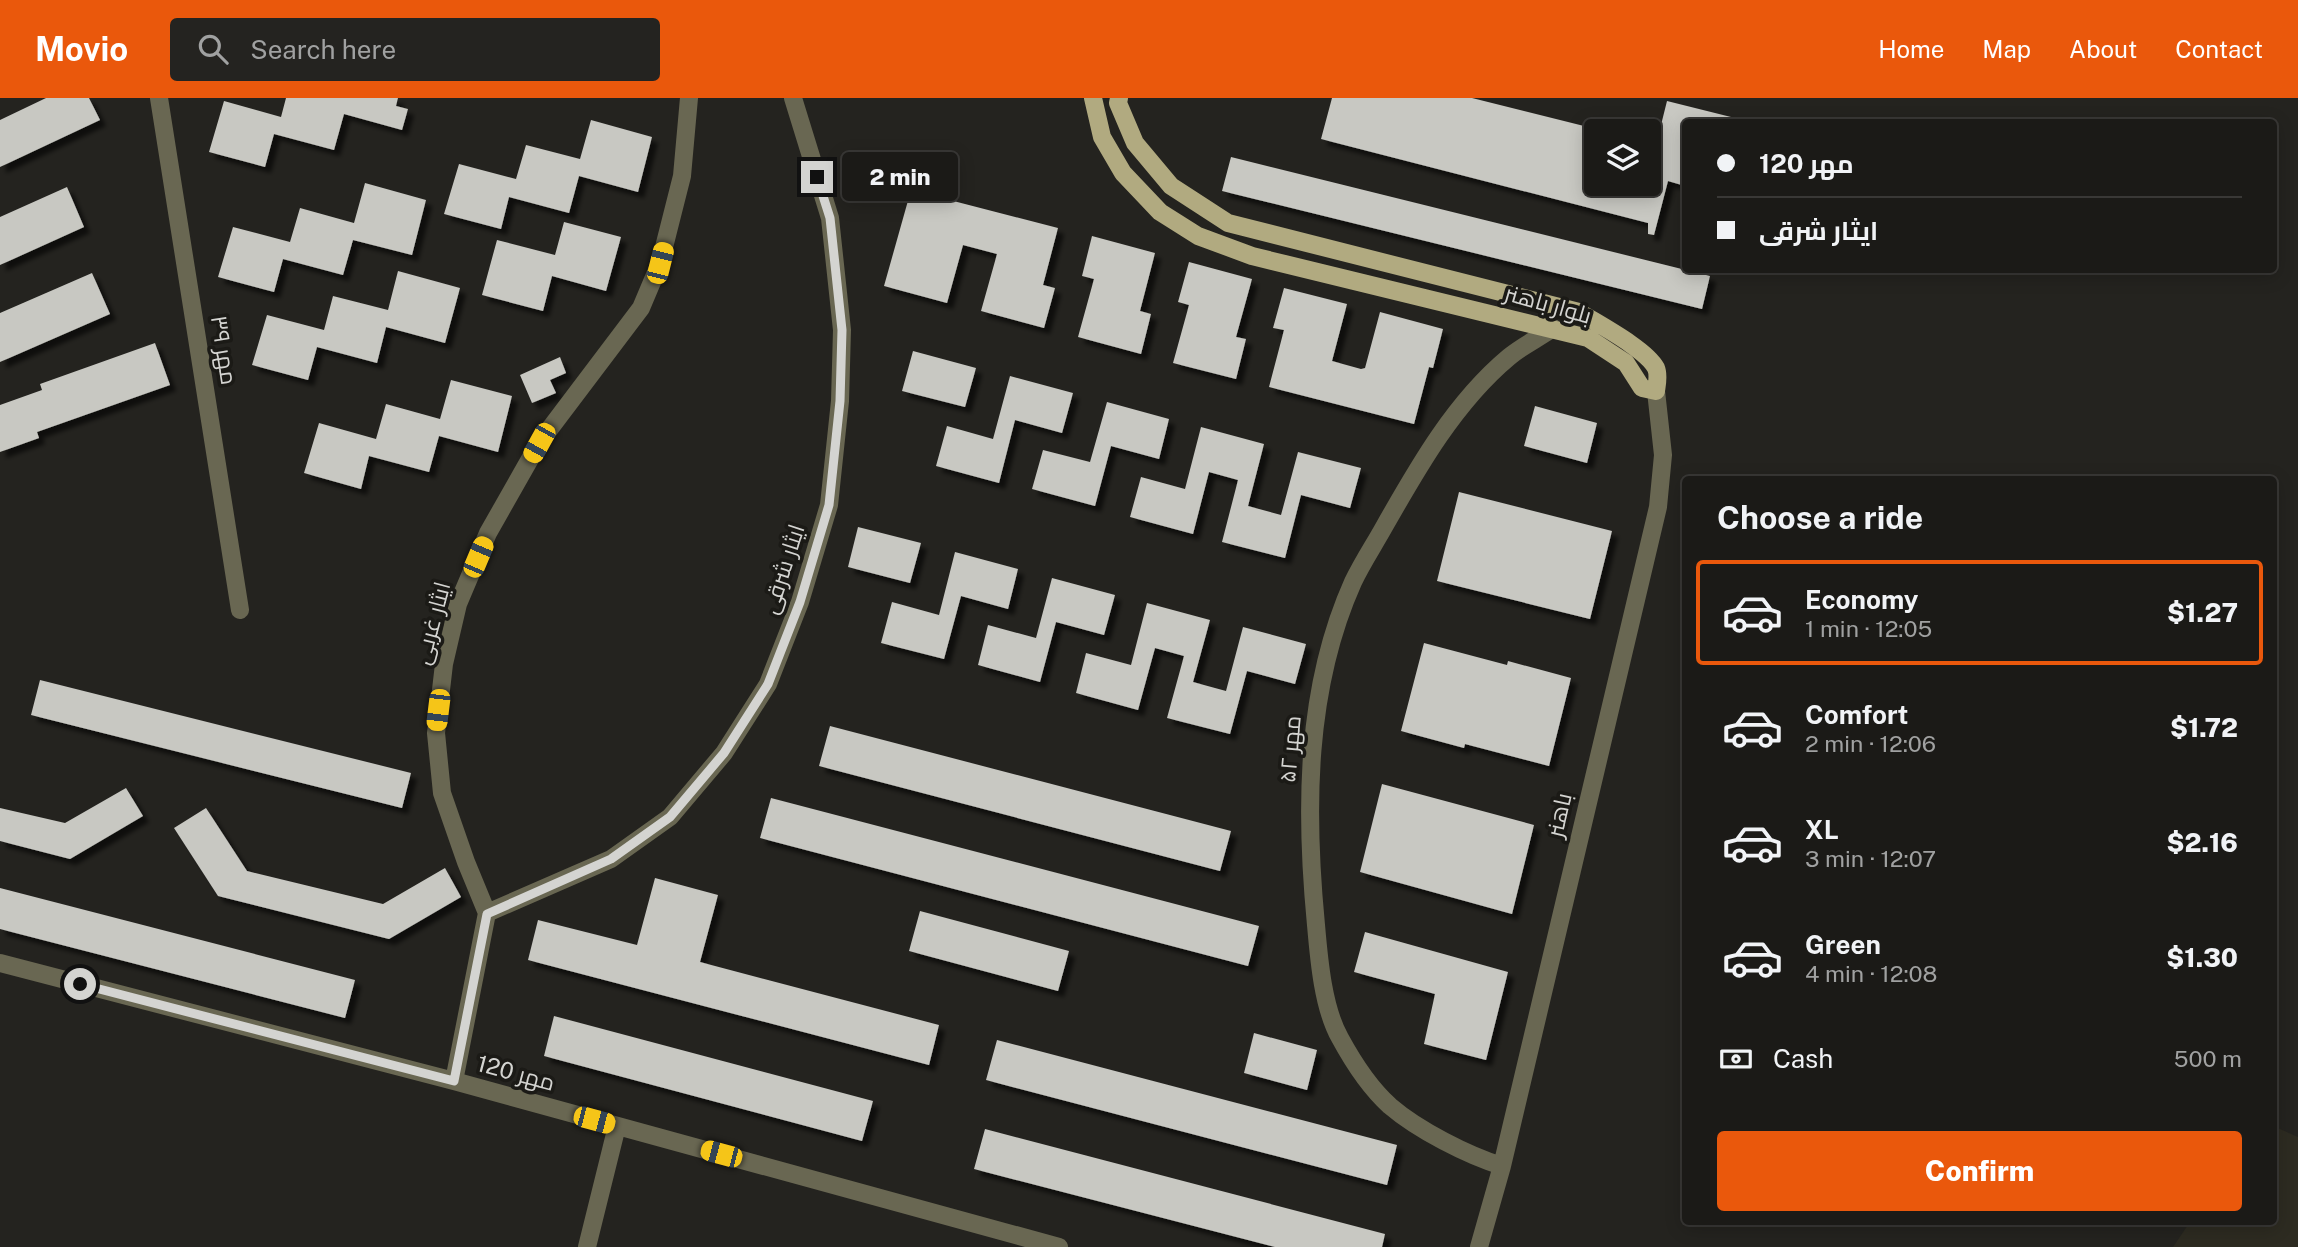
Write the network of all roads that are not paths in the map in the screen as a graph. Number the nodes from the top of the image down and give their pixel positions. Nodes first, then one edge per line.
1 (159, 98) edge
2 (689, 98) edge
3 (793, 98) edge
4 (1093, 98) edge
5 (1119, 98) edge
6 (1553, 328) junction
7 (1656, 391) junction
8 (240, 610) dead end
9 (487, 914) junction
10 (0, 963) edge
11 (454, 1081) junction
12 (617, 1126) junction
13 (1502, 1166) junction
14 (587, 1247) edge
15 (1059, 1247) edge
16 (1479, 1247) edge

1 - 8 street, مهر ۳۹
2 - 9 street, ایثار غربی
3 - 9 street, ایثار شرقی
4 - 6 main road, بلوار باهنر
5 - 7 main road, بلوار باهنر
6 - 7 main road, بلوار باهنر
6 - 13 street, مهر ۵۲
7 - 13 street, باهنر
9 - 11 street
10 - 11 street, مهر 120
11 - 12 street, مهر 120
12 - 14 street
12 - 15 street, مهر 120
13 - 16 street, باهنر

